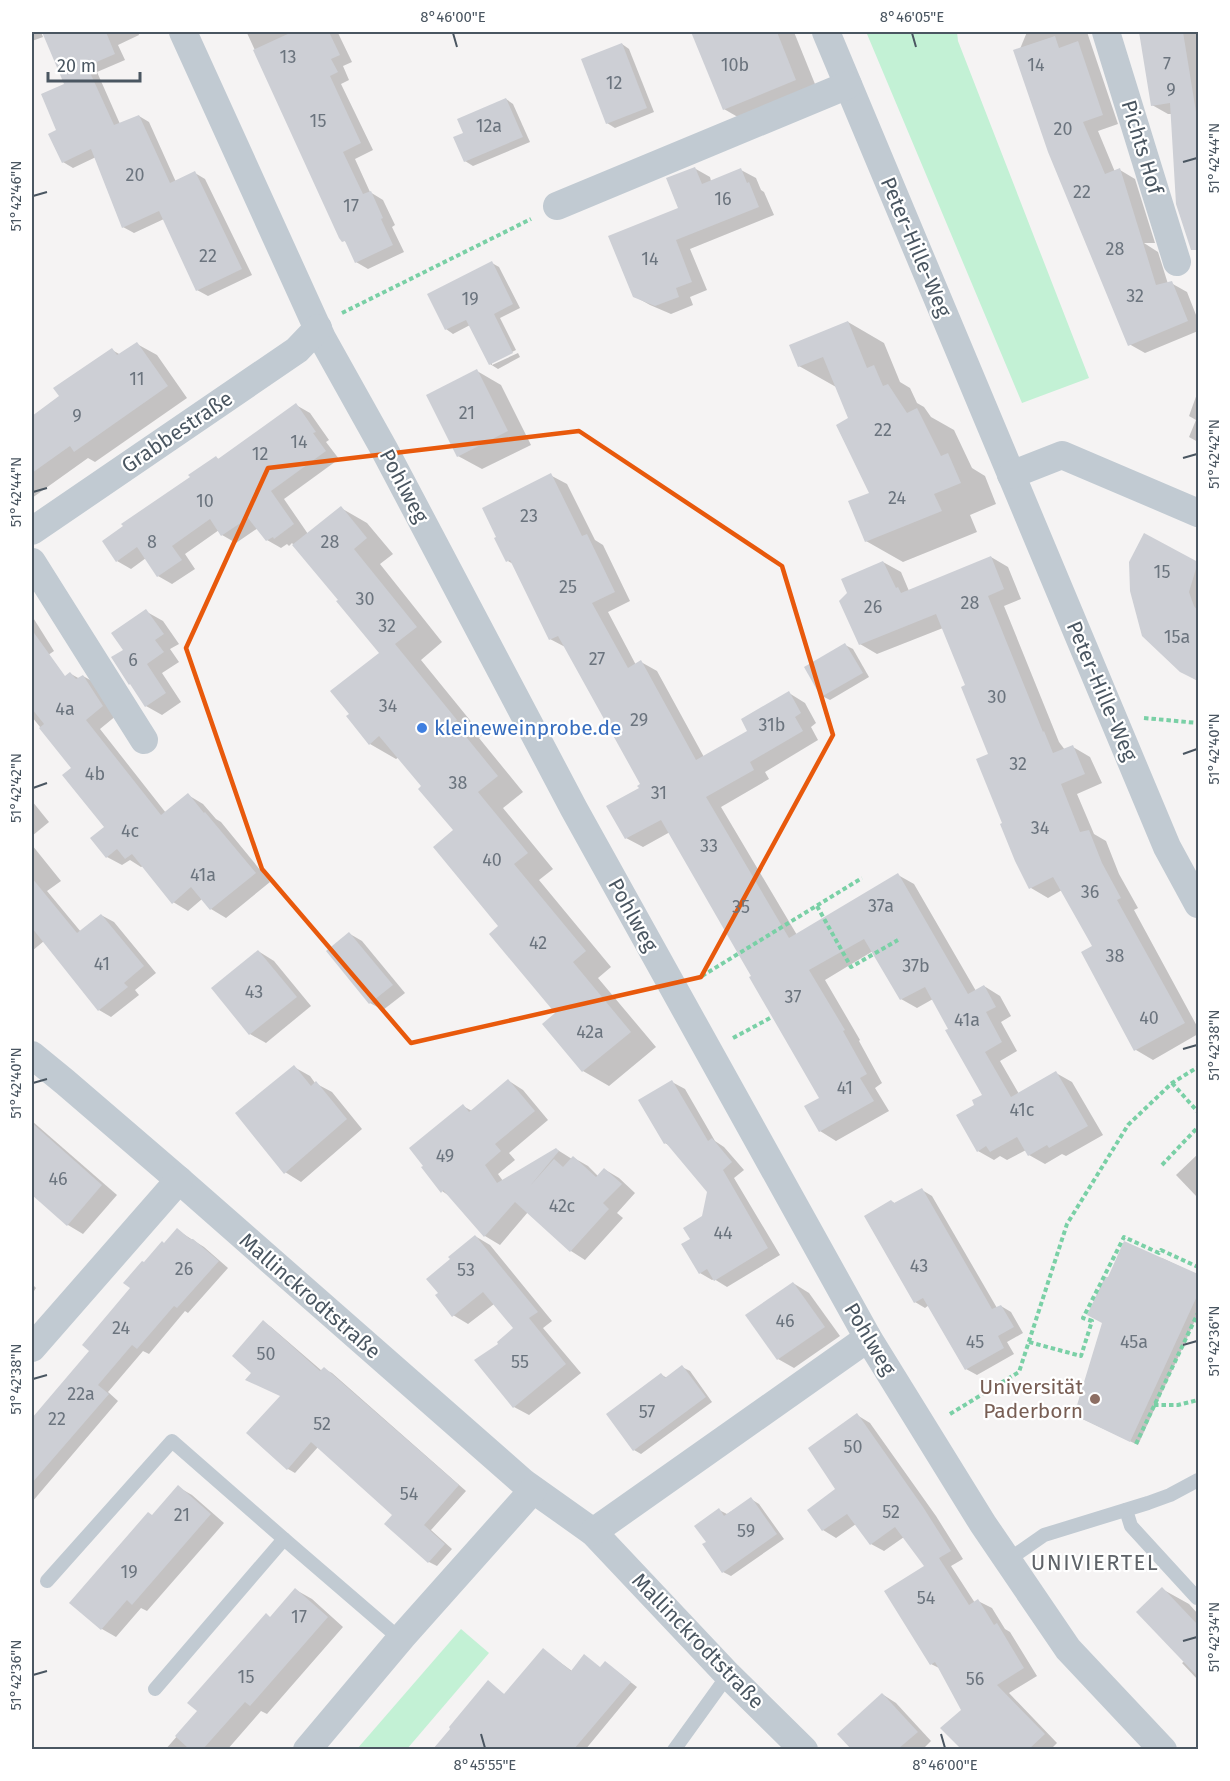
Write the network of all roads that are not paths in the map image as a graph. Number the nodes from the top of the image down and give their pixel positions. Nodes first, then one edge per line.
1 (183, 32) edge
2 (826, 32) edge
3 (1106, 32) edge
4 (848, 85) junction
5 (557, 206) road end
6 (1178, 262) dead end
7 (318, 328) junction
8 (1011, 475) junction
9 (1198, 513) edge
10 (32, 531) edge
11 (32, 562) edge
12 (144, 740) dead end
13 (1198, 904) edge
14 (32, 1055) edge
15 (179, 1180) junction
16 (868, 1338) junction
17 (32, 1348) edge
18 (1198, 1480) edge
19 (533, 1490) junction
20 (1126, 1510) junction
21 (593, 1532) junction
22 (284, 1539) junction
23 (1008, 1560) junction
24 (47, 1581) dead end
25 (1197, 1598) edge
26 (402, 1637) junction
27 (728, 1675) junction
28 (155, 1689) dead end
29 (307, 1749) edge
30 (674, 1749) edge
31 (804, 1749) edge
32 (1163, 1749) edge

1 - 7 street, Pohlweg
2 - 4 street, Peter-Hille-Weg
3 - 6 street, Pichts Hof
4 - 5 street
4 - 8 street, Peter-Hille-Weg
7 - 10 street, Grabbestraße
7 - 16 street, Pohlweg
8 - 9 street
8 - 13 street, Peter-Hille-Weg
11 - 12 street
14 - 15 street, Mallinckrodtstraße
15 - 17 street
15 - 19 street, Mallinckrodtstraße
16 - 21 street
16 - 23 street, Pohlweg
18 - 20 lane
19 - 21 street, Mallinckrodtstraße
19 - 26 street
20 - 23 lane
20 - 25 lane
21 - 27 street, Mallinckrodtstraße
22 - 24 lane
22 - 26 lane
22 - 28 lane
23 - 32 street, Pohlweg
26 - 29 street
27 - 30 lane
27 - 31 street, Mallinckrodtstraße

